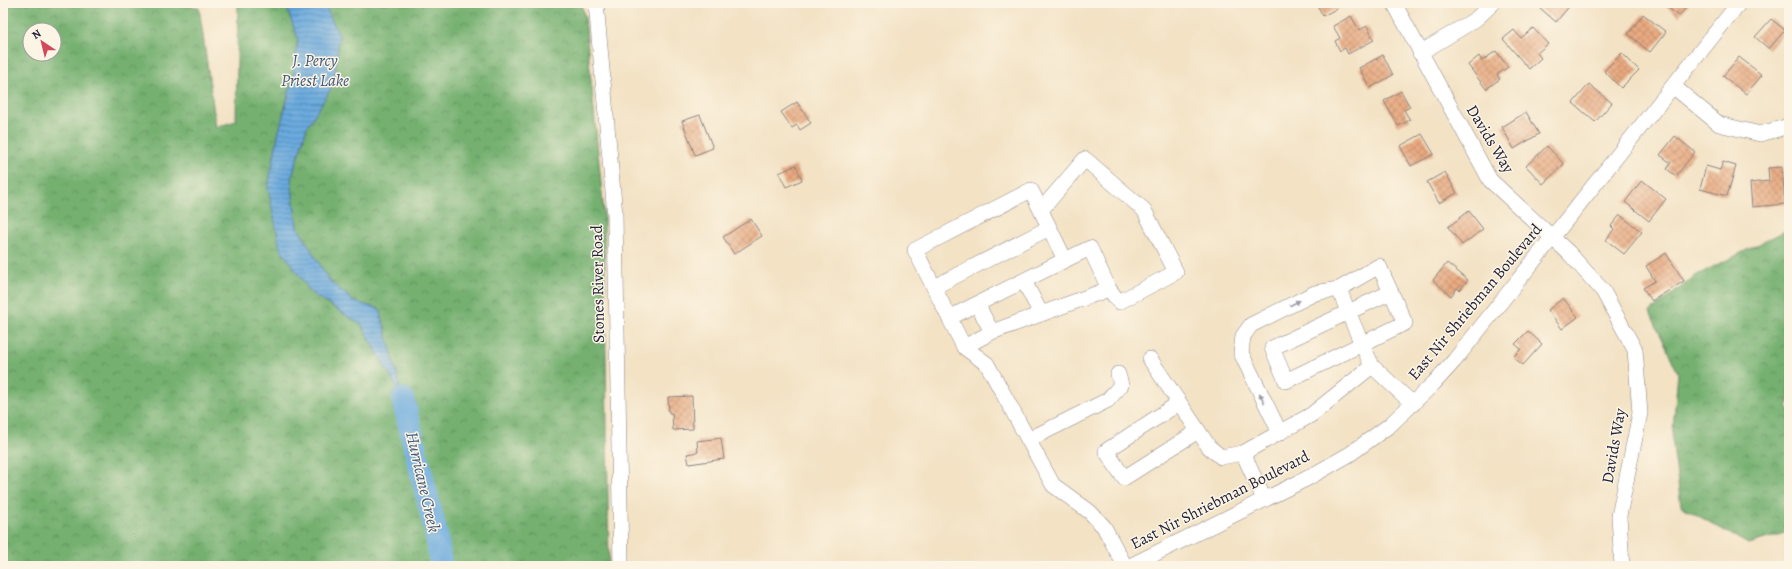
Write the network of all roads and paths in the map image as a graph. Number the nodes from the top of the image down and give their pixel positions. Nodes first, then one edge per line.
1 (596, 3) edge
2 (1394, 3) edge
3 (1493, 3) edge
4 (1739, 3) edge
5 (1420, 53) junction
6 (1673, 86) junction
7 (1789, 126) edge
8 (1041, 210) junction
9 (1050, 228) junction
10 (1552, 238) junction
11 (1065, 260) junction
12 (1024, 281) junction
13 (934, 287) junction
14 (1109, 289) junction
15 (1339, 289) junction
16 (1390, 292) junction
17 (977, 304) junction
18 (1348, 312) junction
19 (1041, 314) junction
20 (949, 318) junction
21 (992, 332) junction
22 (1362, 344) junction
23 (964, 347) junction
24 (1150, 359) dead end
25 (1372, 366) junction
26 (1118, 374) dead end
27 (1179, 403) junction
28 (1413, 404) junction
29 (1198, 431) junction
30 (1280, 432) junction
31 (1028, 440) junction
32 (1243, 454) junction
33 (1264, 499) junction
34 (621, 566) edge
35 (1125, 566) edge
36 (1130, 566) edge
37 (1622, 566) edge

1 - 34 street, Stones River Road
2 - 5 street, Davids Way
3 - 5 street
4 - 6 street, East Nir Shriebman Boulevard
5 - 10 street, Davids Way
6 - 7 street
6 - 10 street, East Nir Shriebman Boulevard
8 - 9 street
8 - 13 street
8 - 14 street
9 - 11 street
9 - 13 street
10 - 28 street, East Nir Shriebman Boulevard
10 - 37 street, Davids Way
11 - 12 street
11 - 14 street
12 - 17 street
12 - 19 street
13 - 20 street
14 - 19 street
15 - 16 street
15 - 18 street
30 -> 15 street
16 - 18 street
16 - 22 street
17 - 20 street
17 - 21 street
18 - 22 street
18 - 22 street
19 - 21 street
20 - 23 street
21 - 23 street
22 - 25 street
23 - 31 street
24 - 27 street
25 - 28 street
25 - 30 street
26 - 31 street
27 - 29 street
27 - 29 street
28 - 33 street, East Nir Shriebman Boulevard
29 - 32 street
30 - 32 street
31 - 35 street
32 - 33 street
33 - 36 street, East Nir Shriebman Boulevard

